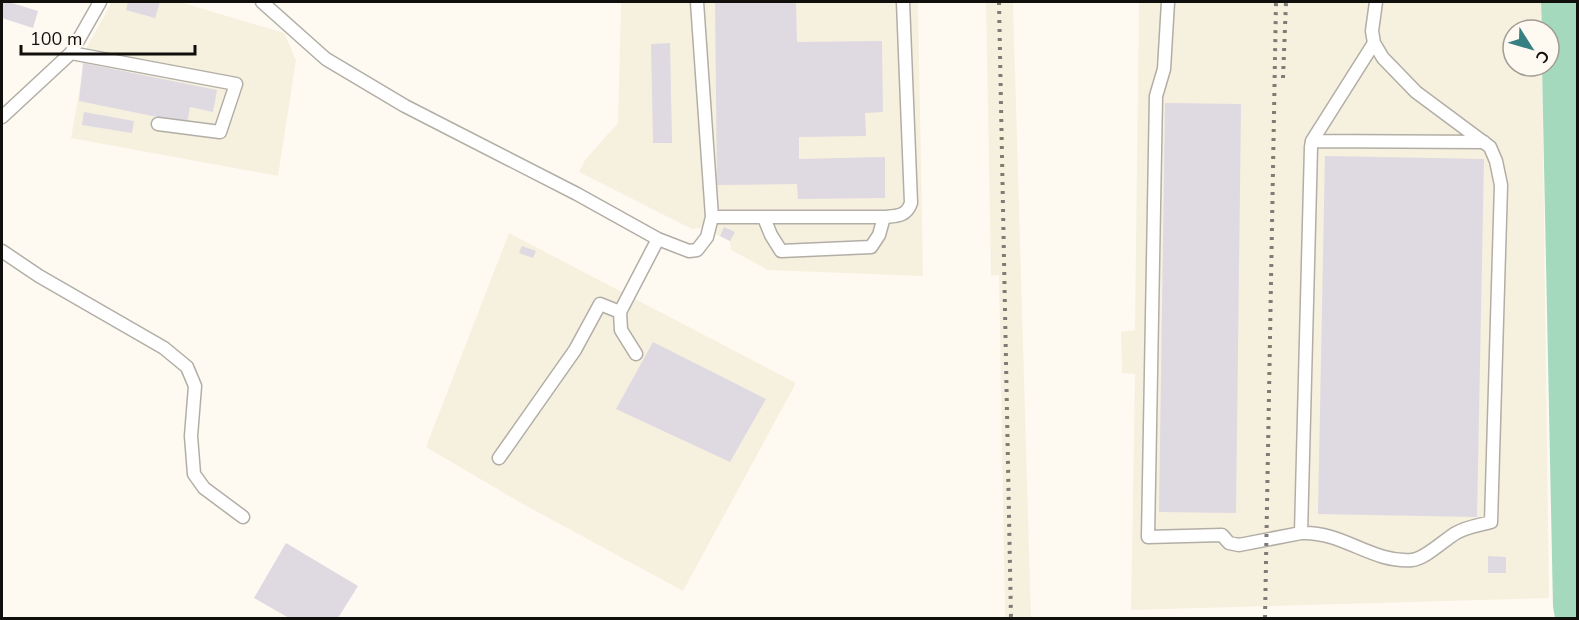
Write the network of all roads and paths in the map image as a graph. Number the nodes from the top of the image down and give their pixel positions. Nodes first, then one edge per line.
1 (100, 2) edge
2 (262, 2) edge
3 (697, 2) edge
4 (903, 2) edge
5 (1168, 2) edge
6 (1376, 2) edge
7 (1374, 43) junction
8 (71, 53) junction
9 (2, 117) edge
10 (158, 124) dead end
11 (1312, 141) junction
12 (1484, 142) junction
13 (712, 217) junction
14 (884, 217) junction
15 (764, 218) junction
16 (658, 239) junction
17 (2, 251) edge
18 (620, 312) junction
19 (636, 354) dead end
20 (499, 458) dead end
21 (243, 517) dead end
22 (1301, 533) junction

1 - 8 lane
2 - 16 lane
3 - 13 lane
4 - 14 lane
5 - 22 lane
6 - 7 lane
7 - 11 lane
7 - 12 lane
8 - 9 lane
8 - 10 lane
11 - 12 lane
11 - 22 lane
12 - 22 lane
13 - 15 lane
13 - 16 lane
14 - 15 lane
14 - 15 lane
16 - 18 lane
17 - 21 lane
18 - 19 lane
18 - 20 lane

